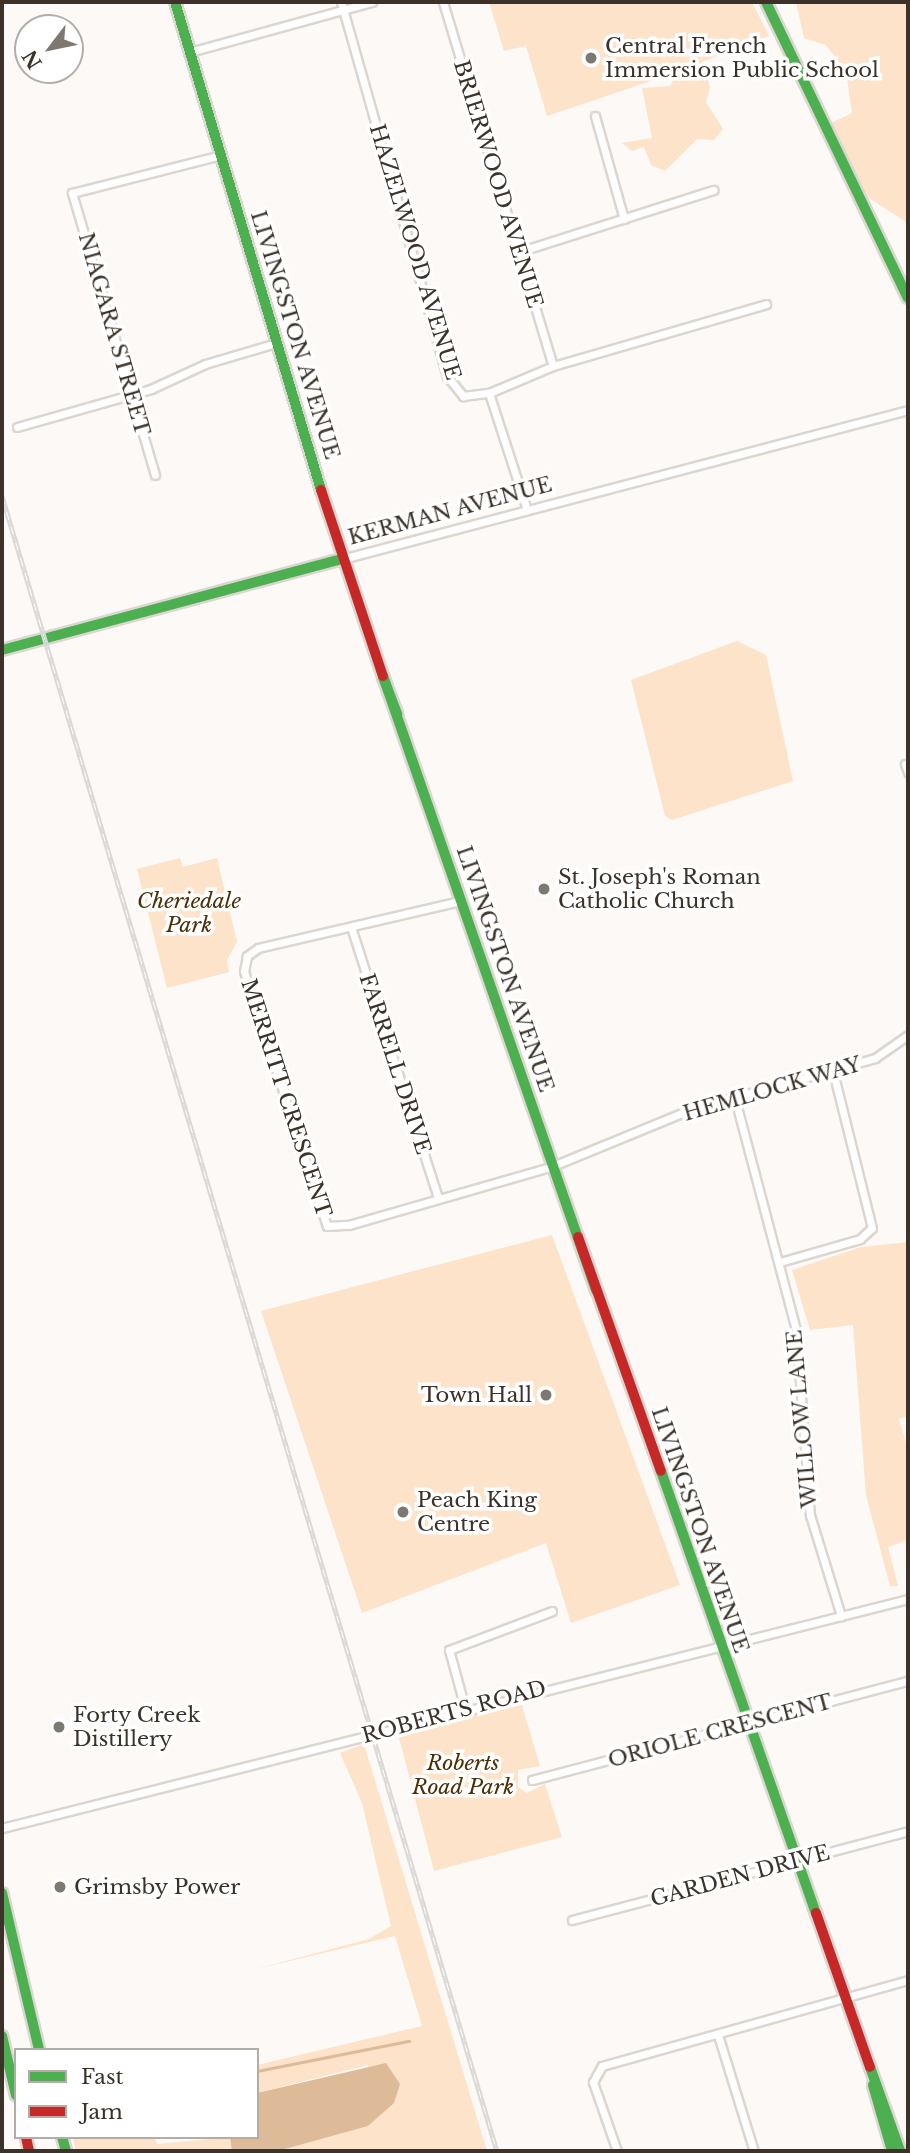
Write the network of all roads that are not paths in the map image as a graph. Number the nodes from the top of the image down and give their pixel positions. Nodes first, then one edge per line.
1 (175, 2) edge
2 (372, 2) edge
3 (443, 2) edge
4 (766, 2) edge
5 (343, 6) edge
6 (190, 51) junction
7 (595, 116) dead end
8 (221, 155) junction
9 (713, 190) dead end
10 (624, 219) junction
11 (518, 252) junction
12 (908, 298) edge
13 (766, 304) dead end
14 (276, 343) junction
15 (553, 366) junction
16 (489, 393) junction
17 (133, 394) junction
18 (908, 410) edge
19 (18, 427) dead end
20 (155, 475) dead end
21 (527, 510) junction
22 (342, 559) junction
23 (2, 650) edge
24 (460, 901) junction
25 (352, 930) junction
26 (908, 1035) edge
27 (834, 1072) junction
28 (735, 1099) junction
29 (553, 1166) junction
30 (438, 1198) junction
31 (780, 1262) junction
32 (908, 1599) edge
33 (552, 1611) dead end
34 (841, 1616) junction
35 (720, 1646) junction
36 (908, 1681) edge
37 (465, 1708) junction
38 (747, 1724) junction
39 (532, 1780) dead end
40 (2, 1828) edge
41 (908, 1830) edge
42 (796, 1860) junction
43 (2, 1893) edge
44 (572, 1920) dead end
45 (908, 1980) edge
46 (845, 2001) junction
47 (718, 2035) junction
48 (2, 2036) edge
49 (39, 2048) edge
50 (873, 2085) junction
51 (14, 2087) edge
52 (617, 2151) edge
53 (754, 2151) edge
54 (892, 2151) edge
55 (901, 2151) edge

1 - 6 main road, LIVINGSTON AVENUE
2 - 5 street
3 - 11 street, BRIERWOOD AVENUE
4 - 12 main road
5 - 6 street
5 - 16 street, HAZELWOOD AVENUE
6 - 8 main road, LIVINGSTON AVENUE
7 - 10 street
8 - 14 main road, LIVINGSTON AVENUE
8 - 17 street, NIAGARA STREET
9 - 10 street
10 - 11 street
11 - 15 street, BRIERWOOD AVENUE
13 - 15 street
14 - 17 street
14 - 22 main road, LIVINGSTON AVENUE
15 - 16 street
16 - 21 street, HAZELWOOD AVENUE
17 - 19 street
17 - 20 street, NIAGARA STREET
18 - 21 street, KERMAN AVENUE
21 - 22 street, KERMAN AVENUE
22 - 23 main road, KERMAN AVENUE
22 - 24 main road, LIVINGSTON AVENUE
24 - 25 street, MERRITT CRESCENT
24 - 29 main road, LIVINGSTON AVENUE
25 - 30 street, FARRELL DRIVE
25 - 30 street, MERRITT CRESCENT
26 - 27 street, HEMLOCK WAY
27 - 28 street, HEMLOCK WAY
27 - 31 street
28 - 29 street, HEMLOCK WAY
28 - 31 street, WILLOW LANE
29 - 30 street, MERRITT CRESCENT
29 - 35 main road, LIVINGSTON AVENUE
31 - 34 street, WILLOW LANE
32 - 34 street, ROBERTS ROAD
33 - 37 street
34 - 35 street, ROBERTS ROAD
35 - 37 street, ROBERTS ROAD
35 - 38 main road, LIVINGSTON AVENUE
36 - 38 street, ORIOLE CRESCENT
37 - 40 street, ROBERTS ROAD
38 - 39 street, ORIOLE CRESCENT
38 - 42 main road, LIVINGSTON AVENUE
41 - 42 street, GARDEN DRIVE
42 - 44 street, GARDEN DRIVE
42 - 46 main road, LIVINGSTON AVENUE
43 - 49 main road
45 - 46 street
46 - 47 street
46 - 50 main road, LIVINGSTON AVENUE
47 - 52 street
47 - 53 street
48 - 51 main road
50 - 54 main road, LIVINGSTON AVENUE
50 - 55 main road, LIVINGSTON AVENUE

